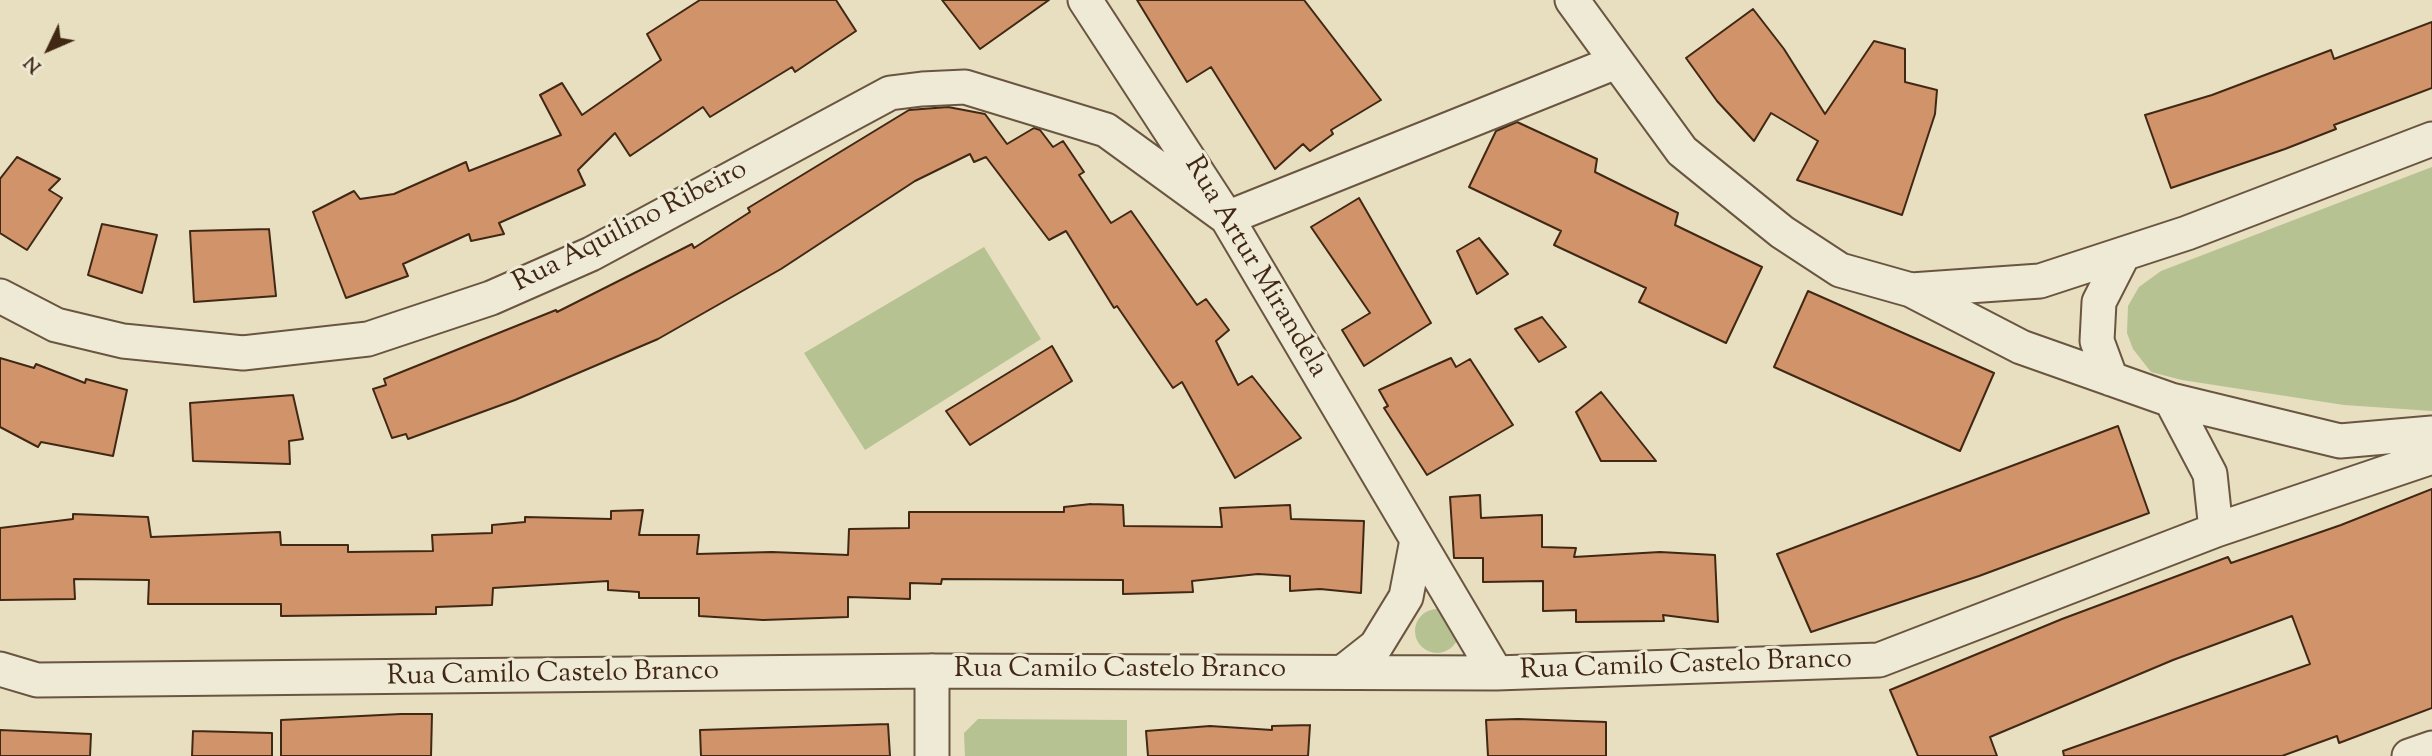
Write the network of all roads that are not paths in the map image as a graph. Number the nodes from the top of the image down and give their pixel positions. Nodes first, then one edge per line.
1 (1085, 0) edge
2 (1572, 0) edge
3 (1616, 62) junction
4 (2432, 139) edge
5 (1227, 218) junction
6 (2123, 255) junction
7 (1911, 290) junction
8 (0, 296) edge
9 (2111, 379) junction
10 (2171, 400) junction
11 (2432, 433) edge
12 (2432, 457) edge
13 (2217, 530) junction
14 (1417, 540) junction
15 (0, 669) edge
16 (932, 671) junction
17 (1343, 672) junction
18 (1496, 673) junction
19 (2432, 748) edge
20 (932, 756) edge
21 (2409, 756) edge

1 - 5 street, Rua Artur Mirandela
2 - 3 street
3 - 5 street
3 - 7 street
4 - 6 street
5 - 8 street, Rua Aquilino Ribeiro
5 - 14 street, Rua Artur Mirandela
6 - 7 street
6 - 9 street
7 - 9 street
9 - 10 street
10 - 11 street
10 - 13 street
12 - 13 street, Rua Camilo Castelo Branco
13 - 18 street, Rua Camilo Castelo Branco
14 - 17 street
14 - 18 street, Rua Artur Mirandela
15 - 16 street, Rua Camilo Castelo Branco
16 - 17 street, Rua Camilo Castelo Branco
16 - 20 street
17 - 18 street, Rua Camilo Castelo Branco
19 - 21 street

